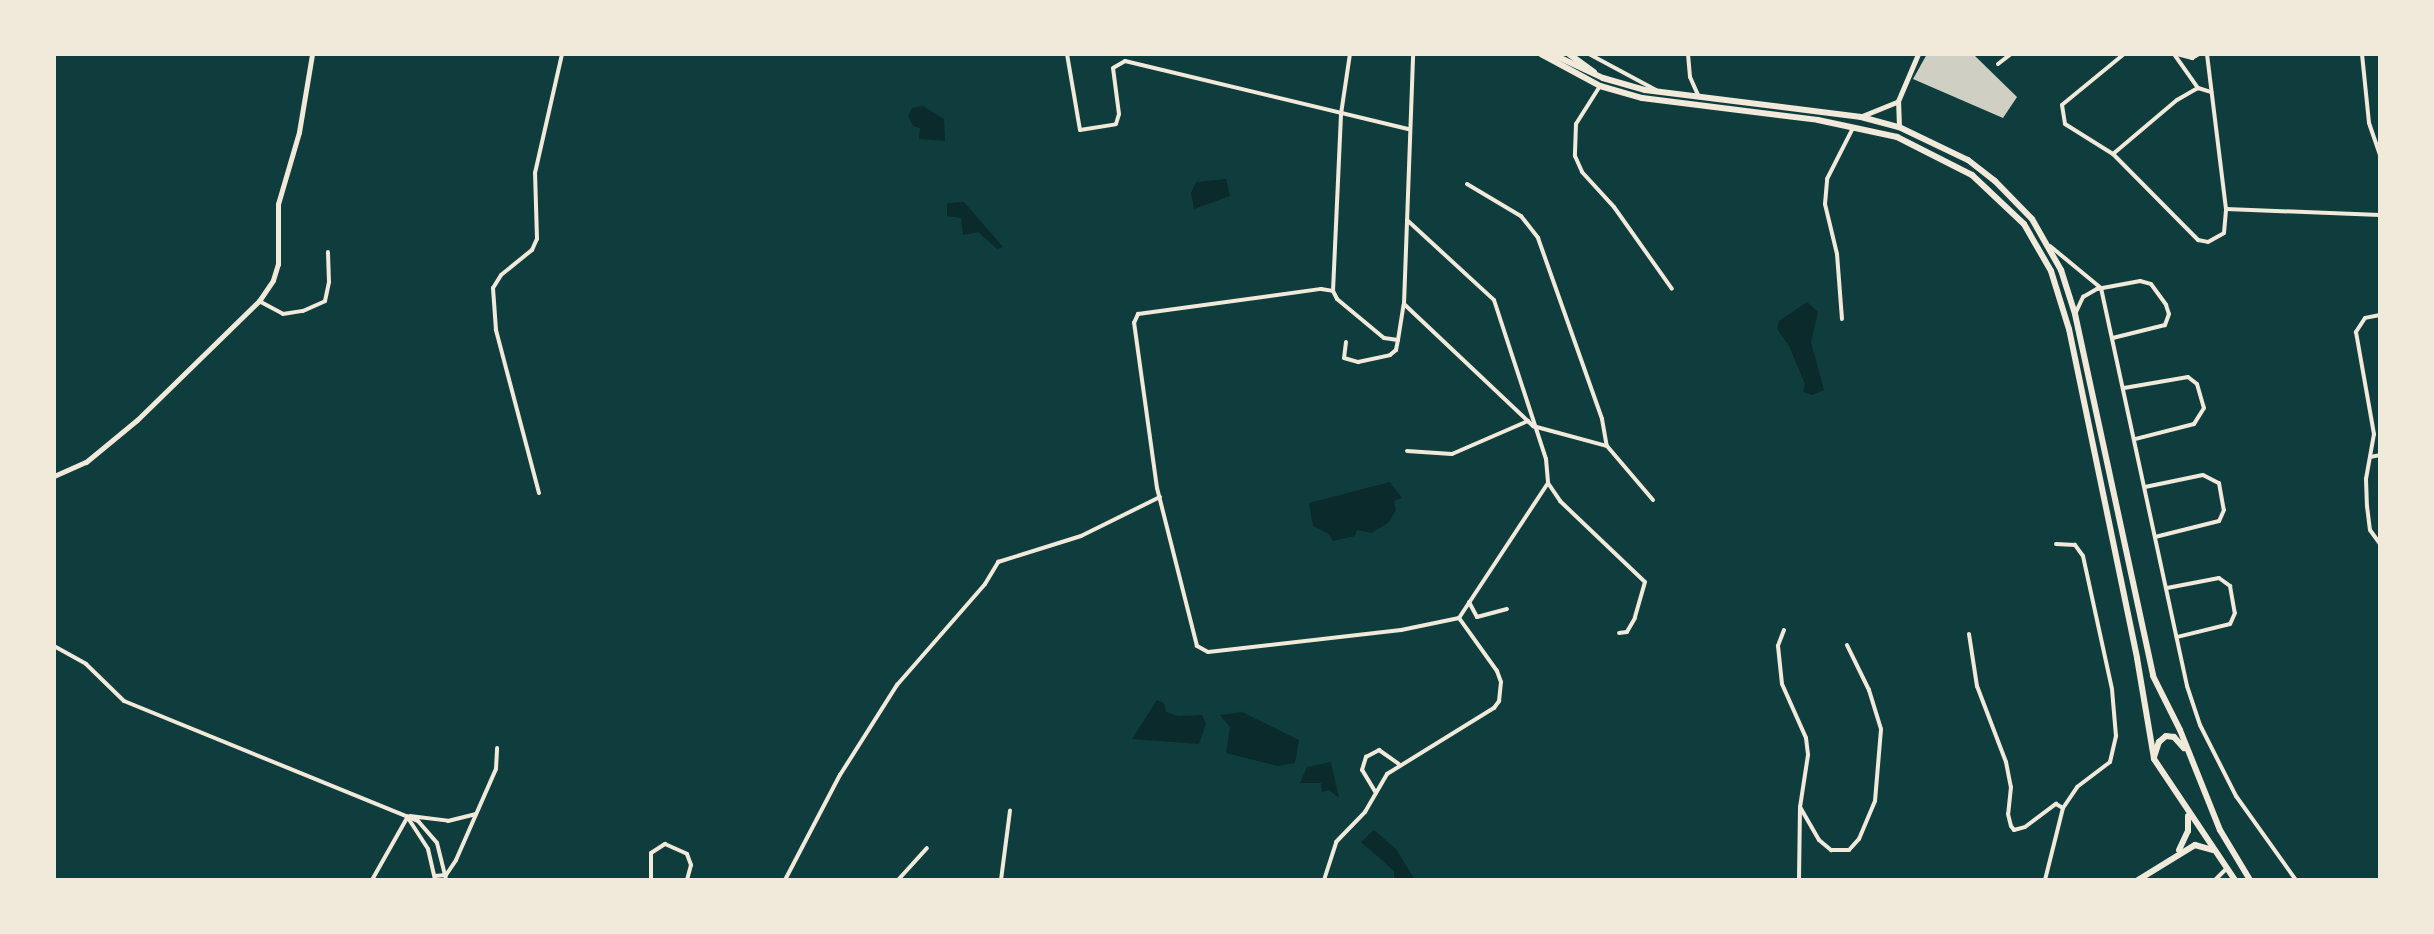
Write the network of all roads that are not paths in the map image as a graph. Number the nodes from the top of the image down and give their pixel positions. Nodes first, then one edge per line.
1 (312, 54) edge
2 (562, 54) edge
3 (1067, 54) edge
4 (1350, 54) edge
5 (1413, 54) edge
6 (1541, 54) edge
7 (1552, 54) edge
8 (1569, 54) edge
9 (1589, 54) edge
10 (1688, 54) edge
11 (1918, 54) edge
12 (2011, 54) edge
13 (2124, 54) edge
14 (2176, 54) edge
15 (2199, 54) edge
16 (2207, 54) edge
17 (2362, 54) edge
18 (1998, 64) dead end
19 (1602, 82) junction
20 (2198, 88) junction
21 (2211, 92) junction
22 (1661, 93) junction
23 (1699, 97) junction
24 (1898, 101) junction
25 (1341, 114) junction
26 (1861, 117) junction
27 (1854, 126) junction
28 (1899, 127) junction
29 (1408, 129) junction
30 (2113, 154) junction
31 (2380, 155) edge
32 (1467, 184) dead end
33 (2226, 209) junction
34 (2380, 215) edge
35 (1407, 220) junction
36 (2049, 244) junction
37 (328, 252) dead end
38 (2101, 288) junction
39 (1672, 289) dead end
40 (1333, 291) junction
41 (259, 301) junction
42 (1404, 304) junction
43 (2075, 314) junction
44 (2380, 315) edge
45 (1842, 319) dead end
46 (1399, 338) junction
47 (2113, 338) junction
48 (1346, 342) dead end
49 (2124, 388) junction
50 (1528, 421) junction
51 (1533, 426) junction
52 (2135, 439) junction
53 (1607, 446) junction
54 (1407, 451) dead end
55 (2380, 455) edge
56 (2370, 457) junction
57 (54, 476) edge
58 (1548, 483) junction
59 (2145, 487) junction
60 (539, 493) dead end
61 (1160, 497) junction
62 (1653, 500) dead end
63 (2155, 537) junction
64 (2056, 544) dead end
65 (2380, 544) edge
66 (2167, 588) junction
67 (1469, 602) junction
68 (1507, 609) dead end
69 (1459, 618) junction
70 (1784, 630) dead end
71 (1619, 633) dead end
72 (1969, 634) dead end
73 (2177, 637) junction
74 (1847, 645) dead end
75 (54, 646) edge
76 (497, 748) dead end
77 (2154, 759) junction
78 (2193, 761) junction
79 (1400, 765) junction
80 (1376, 793) junction
81 (1800, 807) junction
82 (2063, 808) junction
83 (1010, 811) dead end
84 (2188, 812) junction
85 (477, 814) junction
86 (408, 816) junction
87 (927, 848) dead end
88 (2216, 851) junction
89 (2176, 854) junction
90 (2227, 868) junction
91 (446, 877) edge
92 (435, 878) edge
93 (372, 880) edge
94 (651, 880) edge
95 (687, 880) edge
96 (785, 880) edge
97 (898, 880) edge
98 (1001, 880) edge
99 (1324, 880) edge
100 (1799, 880) edge
101 (2045, 880) edge
102 (2138, 880) edge
103 (2215, 880) edge
104 (2235, 880) edge
105 (2250, 880) edge
106 (2296, 880) edge

1 - 41 street
2 - 60 street
3 - 25 street
4 - 25 street
5 - 29 street
6 - 19 main road
7 - 19 main road
8 - 19 main road
9 - 22 street
10 - 23 street
11 - 24 street
12 - 18 street
13 - 30 street
14 - 15 street
14 - 20 street
16 - 21 street
17 - 31 street
19 - 22 main road
19 - 27 main road
19 - 39 street
20 - 21 street
20 - 30 street
21 - 33 street
22 - 23 main road
23 - 26 main road
24 - 26 street
24 - 28 street
25 - 29 street
25 - 40 street
26 - 28 main road
27 - 45 street
27 - 77 main road
28 - 36 main road
29 - 35 street
30 - 33 street
32 - 53 street
33 - 34 street
35 - 42 street
35 - 51 street
36 - 38 street
36 - 43 main road
37 - 41 street
38 - 43 street
38 - 47 street
38 - 47 street
40 - 46 street
40 - 61 street
41 - 57 street
42 - 46 street
42 - 50 street
43 - 78 main road
44 - 56 street
46 - 48 street
47 - 49 street
49 - 52 street
49 - 52 street
50 - 51 street
50 - 54 street
51 - 53 street
51 - 58 street
52 - 59 street
53 - 62 street
55 - 56 street
56 - 65 street
58 - 67 street
58 - 71 street
59 - 63 street
59 - 63 street
61 - 69 street
61 - 96 street
63 - 66 street
64 - 82 street
66 - 73 street
66 - 73 street
67 - 68 street
67 - 69 street
69 - 79 street
70 - 81 street
72 - 82 street
73 - 106 street
74 - 81 street
75 - 86 street
76 - 85 street
77 - 78 main road
77 - 84 main road
78 - 105 main road
79 - 80 street
79 - 80 street
80 - 99 street
81 - 100 street
82 - 101 street
83 - 98 street
84 - 88 main road
84 - 89 main road
85 - 86 street
85 - 91 street
86 - 91 street
86 - 92 street
86 - 93 street
87 - 97 street
88 - 89 main road
88 - 90 main road
89 - 102 main road
90 - 103 street
90 - 104 main road
91 - 92 street
94 - 95 street

